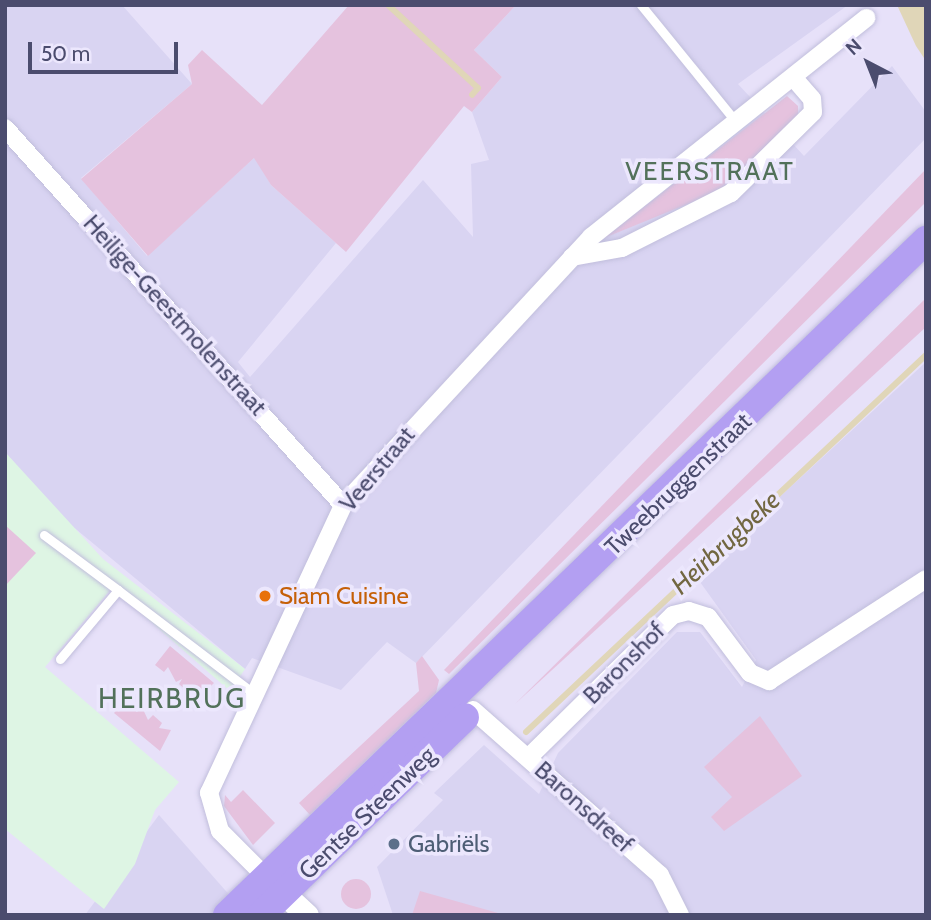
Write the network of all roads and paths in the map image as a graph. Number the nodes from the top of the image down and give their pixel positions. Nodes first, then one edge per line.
1 (641, 5) edge
2 (866, 18) dead end
3 (794, 78) junction
4 (736, 122) junction
5 (5, 128) edge
6 (926, 240) edge
7 (572, 257) junction
8 (926, 261) edge
9 (343, 505) junction
10 (44, 535) dead end
11 (926, 579) edge
12 (118, 590) junction
13 (60, 659) dead end
14 (257, 696) junction
15 (473, 710) junction
16 (428, 726) joint
17 (529, 757) junction
18 (276, 887) junction
19 (227, 915) edge
20 (261, 915) edge
21 (307, 915) edge
22 (680, 915) edge

1 - 4 lane
2 - 3 street, Veerstraat
3 - 4 street, Veerstraat
3 - 7 street
4 - 7 street, Veerstraat
5 - 9 street, Heilige-Geestmolenstraat
6 - 16 main road, Tweebruggenstraat
7 - 9 street, Veerstraat
8 - 15 main road, Tweebruggenstraat
9 - 14 street, Veerstraat
10 - 12 lane
11 - 17 street, Baronshof
12 - 13 lane
12 - 14 lane
14 - 18 street, Veerstraat
15 - 17 street, Baronsdreef
15 - 18 main road, Gentse Steenweg
16 - 18 main road, Gentse Steenweg
17 - 22 street, Baronsdreef
18 - 19 main road, Gentse Steenweg
18 - 20 main road, Gentse Steenweg
18 - 21 street

